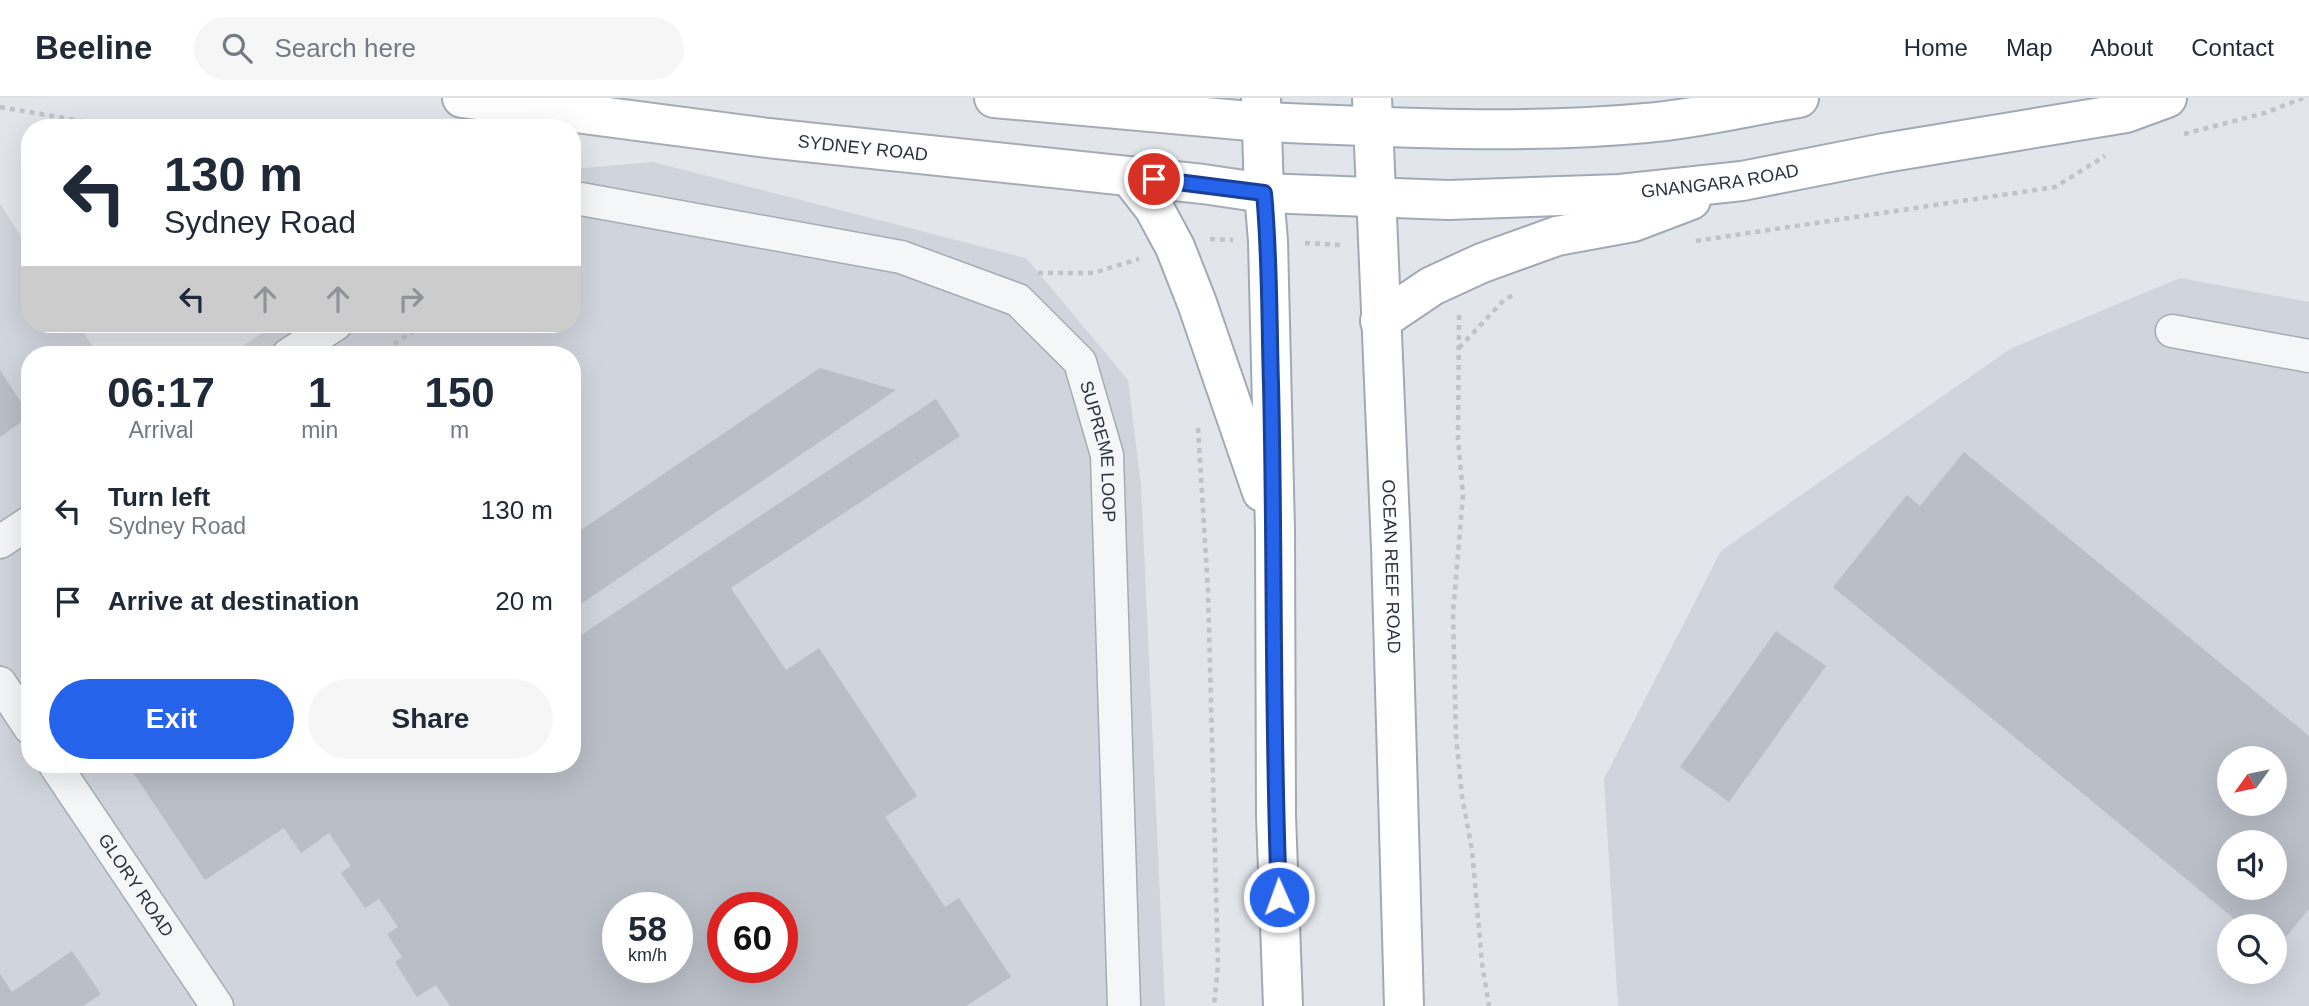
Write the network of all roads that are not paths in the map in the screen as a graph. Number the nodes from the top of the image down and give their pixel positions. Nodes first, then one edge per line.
1 (462, 98) edge
2 (994, 98) edge
3 (1799, 98) edge
4 (2167, 98) edge
5 (1261, 110) edge
6 (1373, 112) edge
7 (1129, 176) junction
8 (1742, 181) junction
9 (1264, 193) junction
10 (1377, 198) junction
11 (581, 199) edge
12 (1380, 321) junction
13 (2172, 331) dead end
14 (322, 333) edge
15 (302, 346) edge
16 (2309, 356) edge
17 (21, 528) edge
18 (1275, 530) junction
19 (0, 542) edge
20 (0, 684) edge
21 (21, 715) edge
22 (60, 773) edge
23 (217, 1006) edge
24 (1124, 1006) edge
25 (1283, 1006) edge
26 (1404, 1006) edge

1 - 7 main road, SYDNEY ROAD
2 - 5 main road
3 - 6 main road
4 - 8 main road, GNANGARA ROAD
5 - 6 main road
5 - 9 main road
6 - 10 main road, OCEAN REEF ROAD
7 - 9 main road, SYDNEY ROAD
7 - 18 main road
8 - 10 main road, GNANGARA ROAD
8 - 12 main road
9 - 10 main road, GNANGARA ROAD
9 - 18 main road
10 - 12 main road, OCEAN REEF ROAD
11 - 24 street, SUPREME LOOP
12 - 26 main road, OCEAN REEF ROAD
13 - 16 street
14 - 15 street
17 - 19 street
18 - 25 main road
20 - 21 street
22 - 23 street, GLORY ROAD

